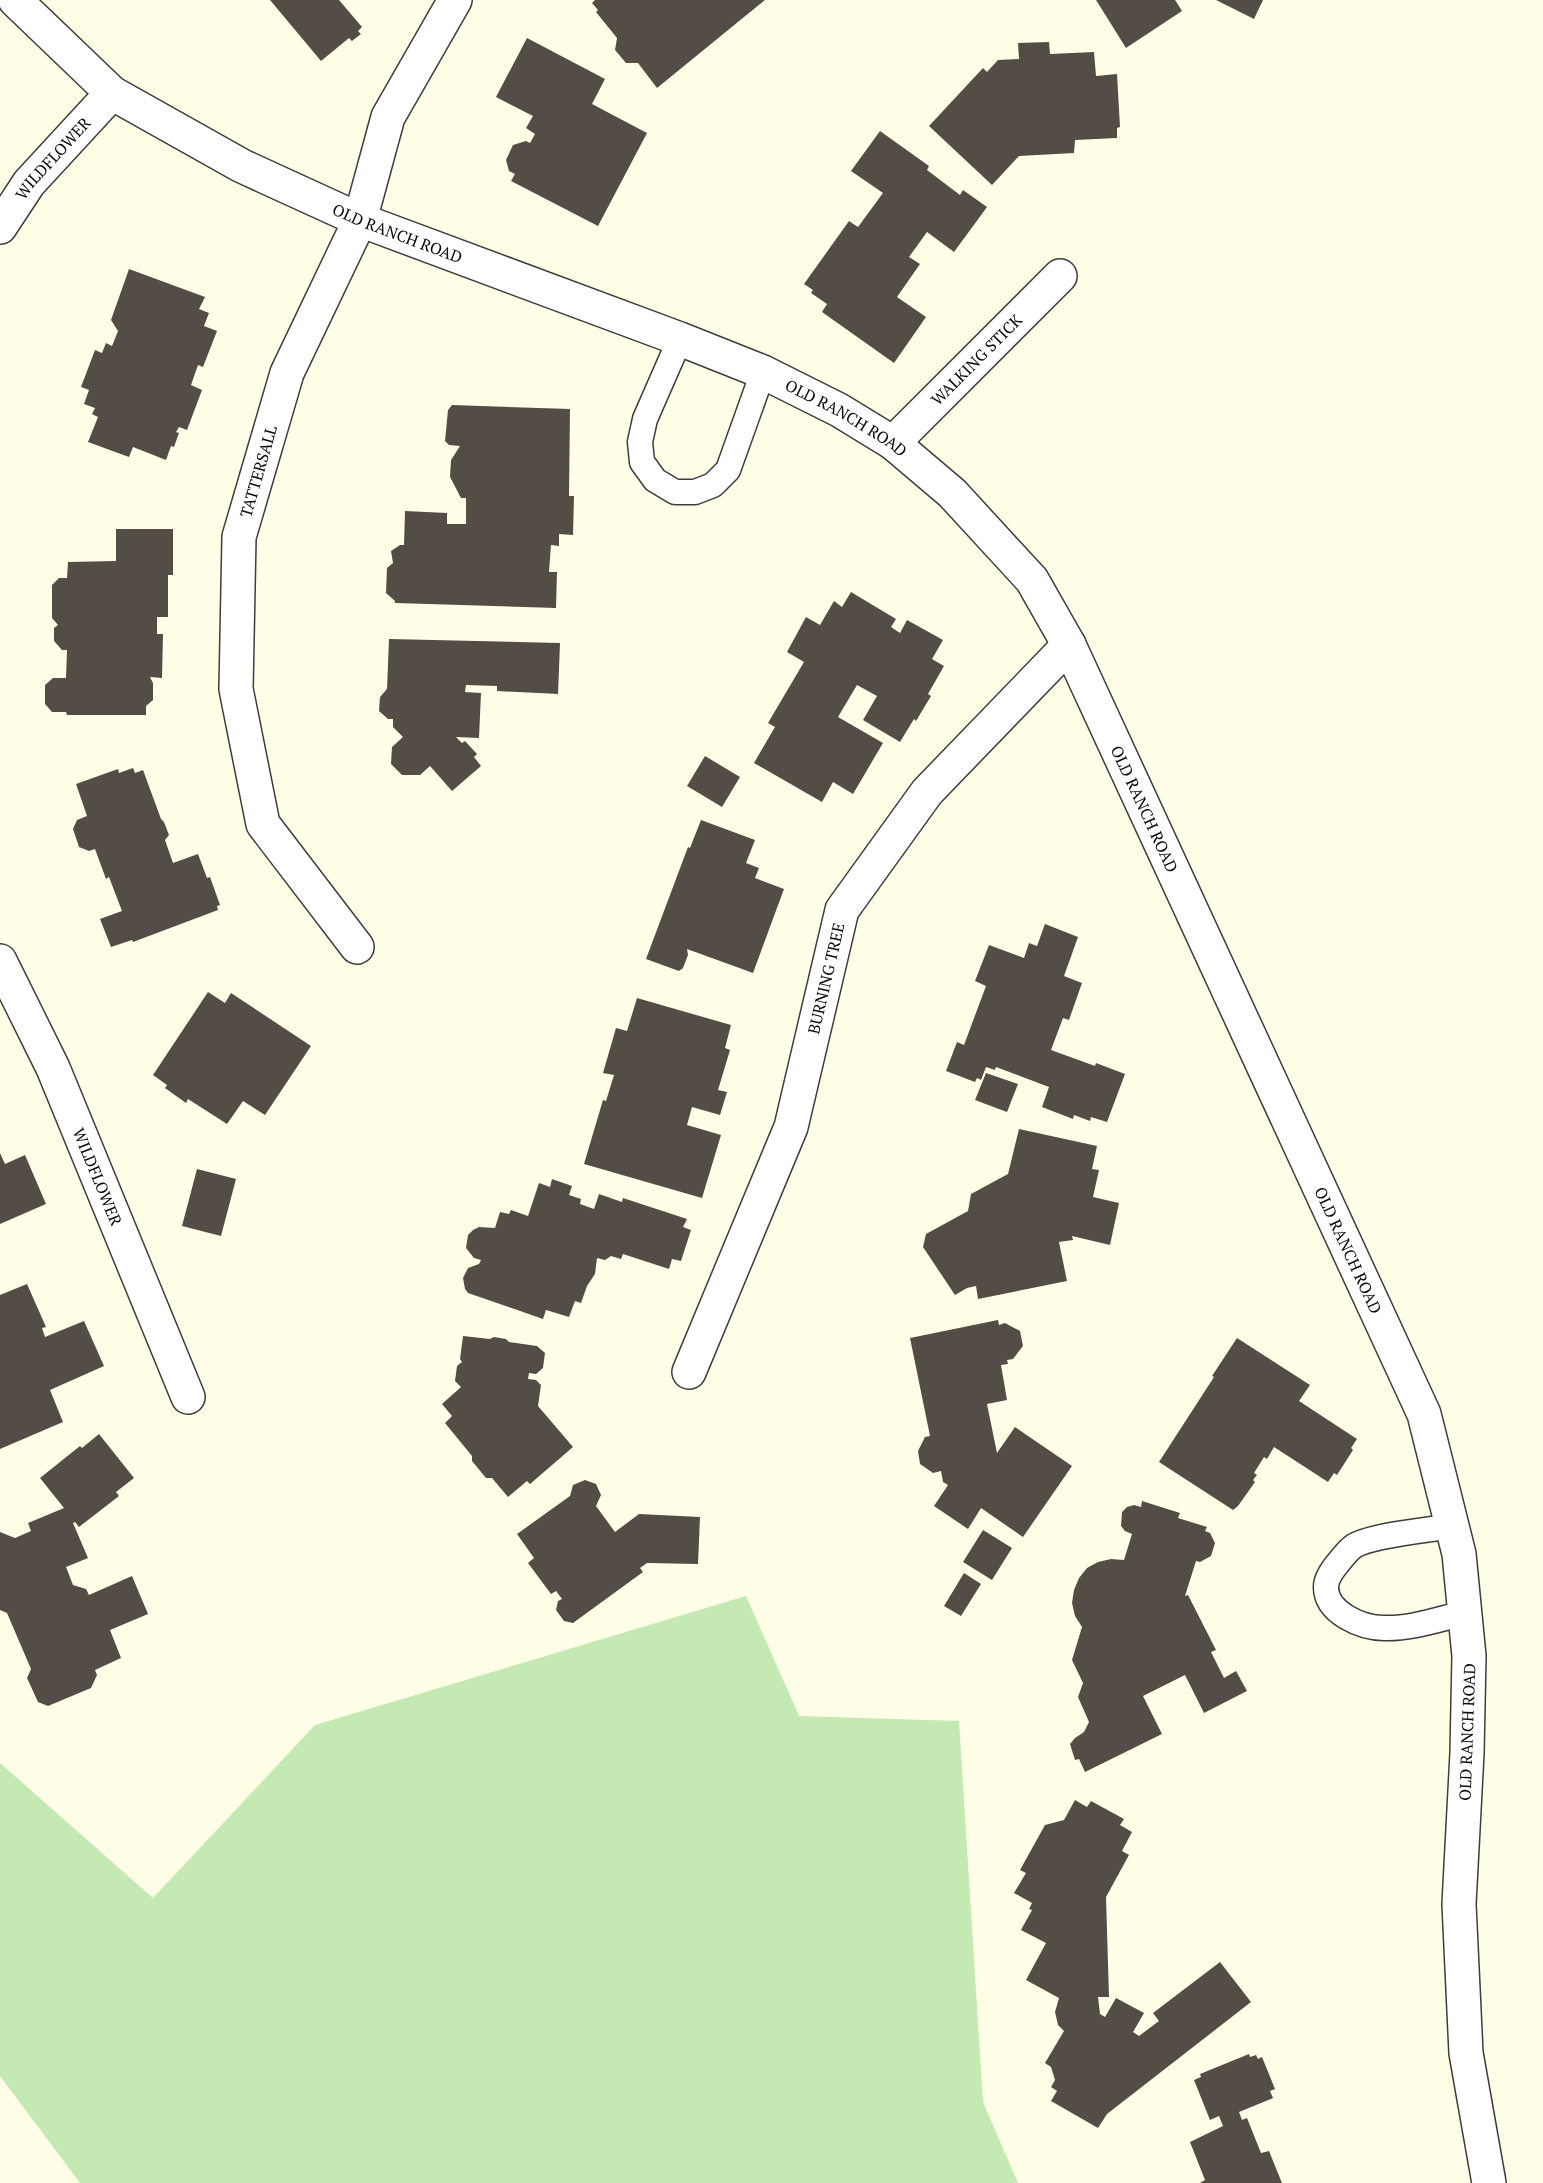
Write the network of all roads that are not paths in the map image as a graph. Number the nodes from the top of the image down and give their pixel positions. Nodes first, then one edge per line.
1 (15, 0) edge
2 (455, 0) edge
3 (112, 93) junction
4 (360, 220) junction
5 (0, 227) edge
6 (1060, 276) dead end
7 (680, 339) junction
8 (763, 372) junction
9 (893, 443) junction
10 (1069, 645) junction
11 (357, 947) dead end
12 (0, 961) edge
13 (689, 1372) dead end
14 (188, 1397) dead end
15 (1452, 1526) junction
16 (1465, 1613) junction
17 (1489, 2183) edge

1 - 3 street, OLD RANCH ROAD
2 - 4 street, TATTERSALL
3 - 4 street, OLD RANCH ROAD
3 - 5 street, WILDFLOWER
4 - 7 street, OLD RANCH ROAD
4 - 11 street, TATTERSALL
6 - 9 street, WALKING STICK
7 - 8 street, OLD RANCH ROAD
7 - 8 lane
8 - 9 street, OLD RANCH ROAD
9 - 10 street, OLD RANCH ROAD
10 - 13 street, BURNING TREE
10 - 15 street, OLD RANCH ROAD
12 - 14 street, WILDFLOWER
15 - 16 street, OLD RANCH ROAD
15 - 16 lane
16 - 17 street, OLD RANCH ROAD

